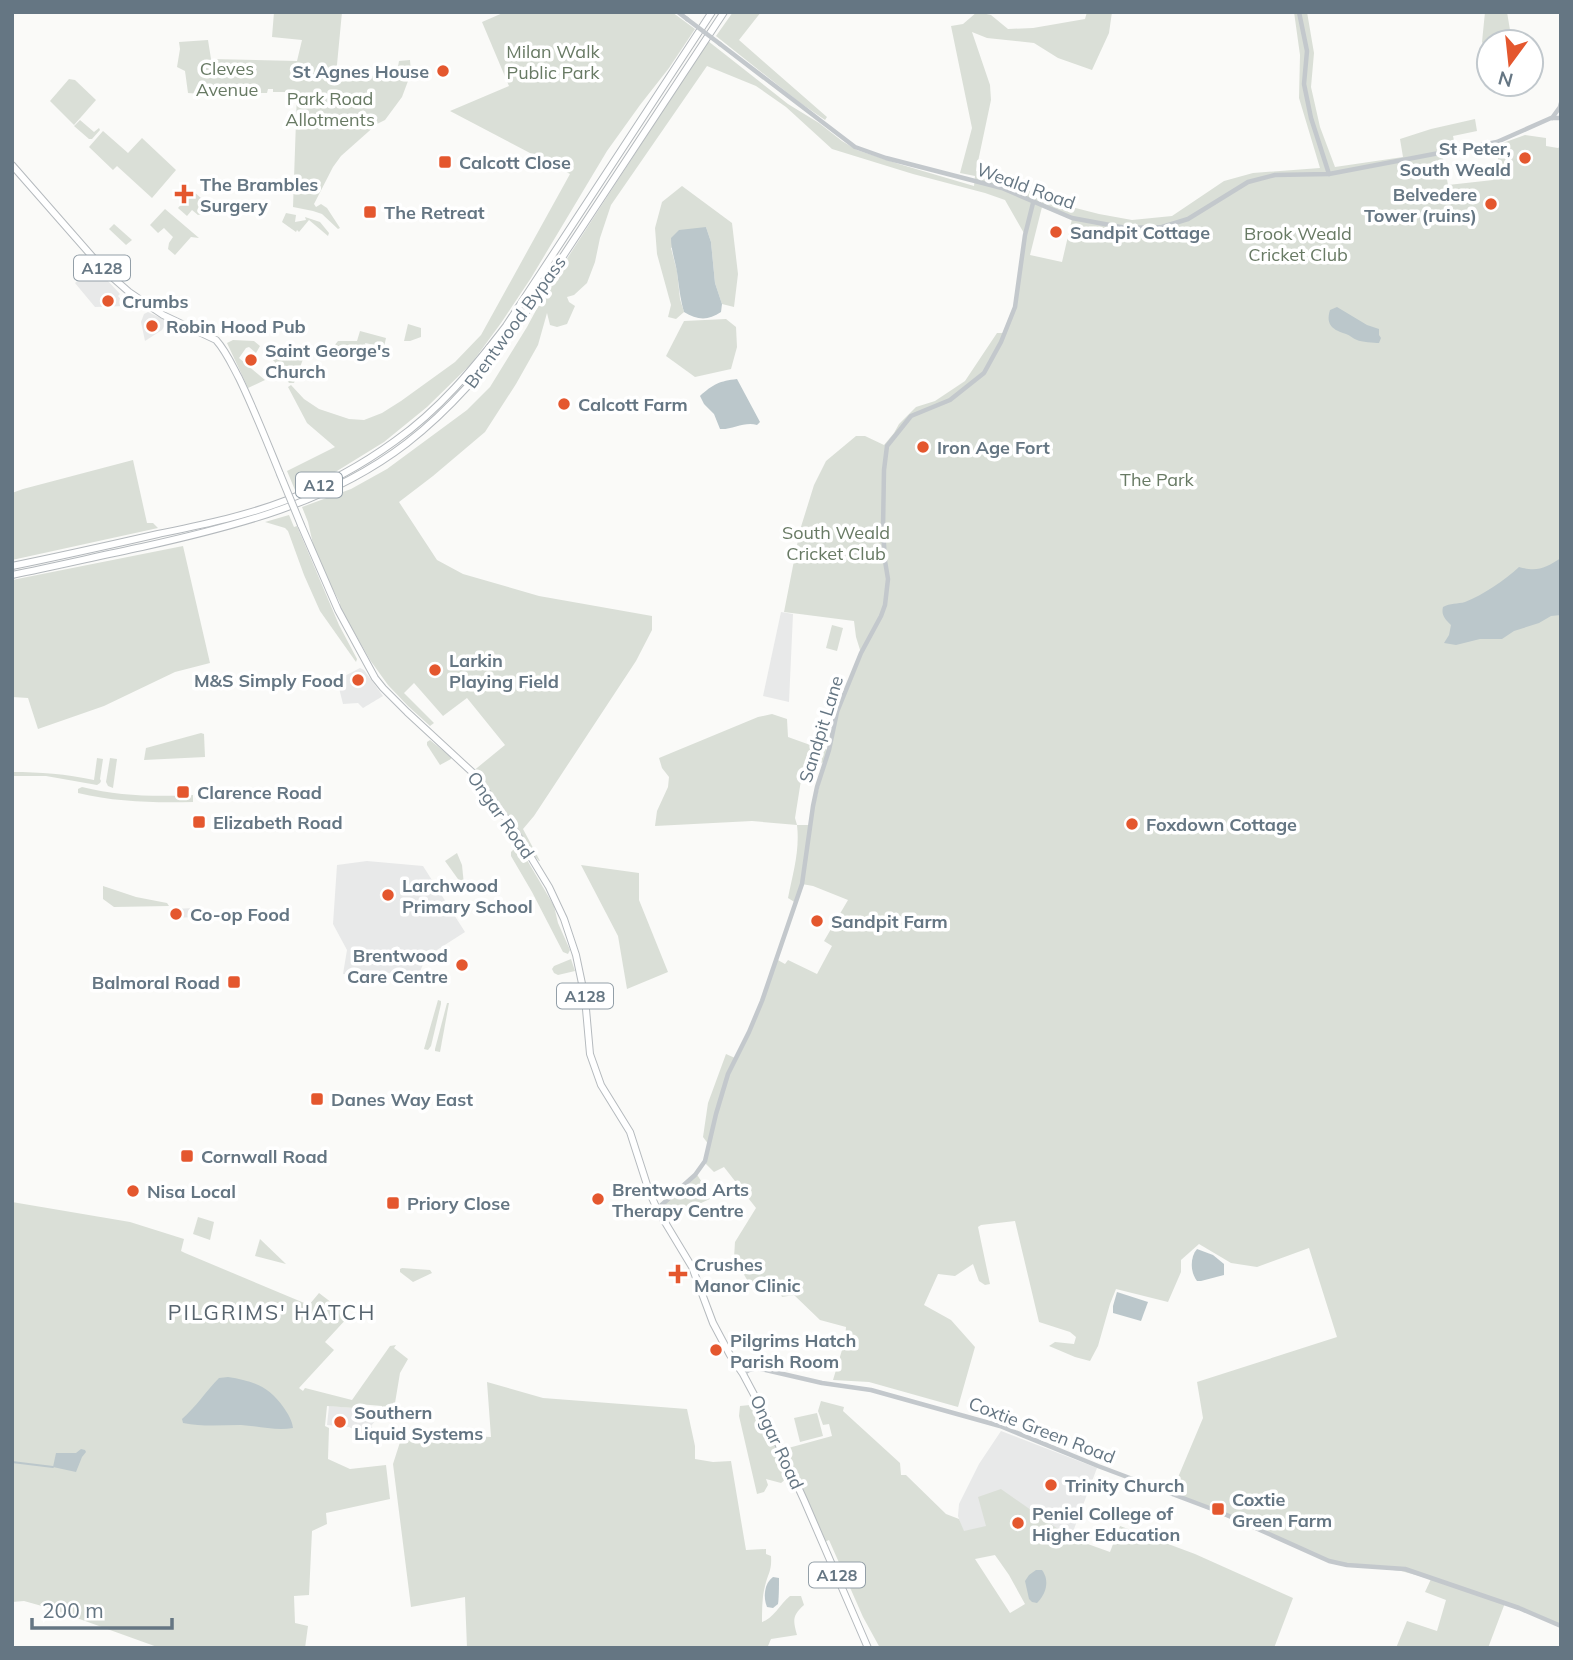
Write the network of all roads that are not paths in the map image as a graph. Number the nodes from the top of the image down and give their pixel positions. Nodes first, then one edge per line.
1 (678, 12) edge
2 (712, 12) edge
3 (724, 12) edge
4 (1299, 12) edge
5 (1560, 106) edge
6 (1552, 118) junction
7 (1561, 118) edge
8 (12, 165) edge
9 (1329, 174) junction
10 (1033, 203) junction
11 (12, 566) edge
12 (12, 575) edge
13 (657, 1209) junction
14 (743, 1374) junction
15 (1561, 1626) edge
16 (868, 1648) edge

1 - 10 street, Weald Road, bridge
2 - 11 main road, Brentwood Bypass / A12
3 - 12 main road, Brentwood Bypass / A12
4 - 9 street
5 - 6 street
6 - 7 street, Weald Road
6 - 9 street, Weald Road
8 - 13 main road, Ongar Road / A128, bridge
9 - 10 street, Weald Road
10 - 13 street, Sandpit Lane
13 - 14 main road, Ongar Road / A128
14 - 15 street, Coxtie Green Road
14 - 16 main road, Ongar Road / A128

